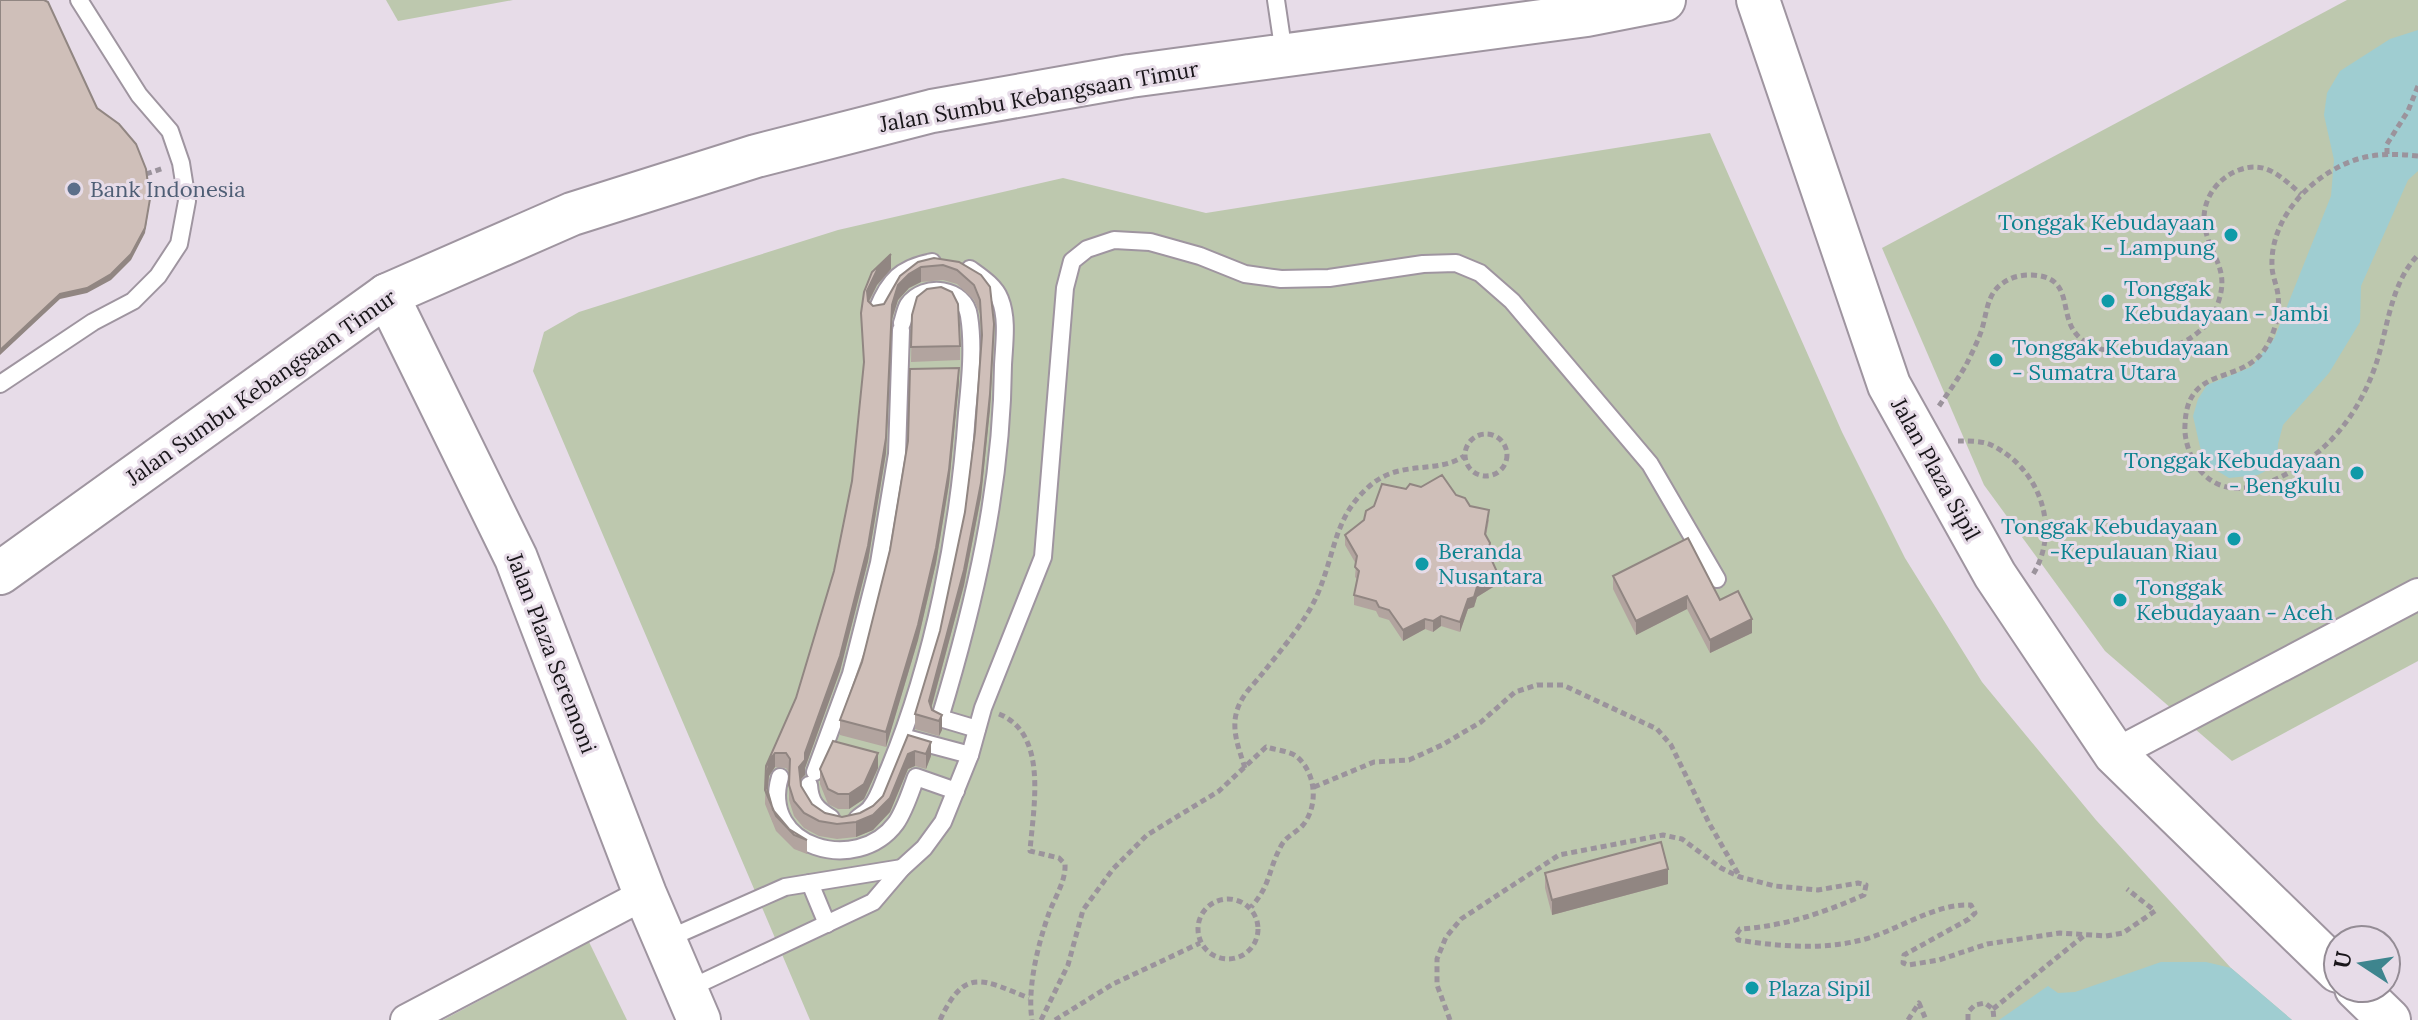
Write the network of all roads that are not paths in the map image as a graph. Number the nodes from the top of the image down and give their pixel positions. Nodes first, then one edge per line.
1 (79, 0) edge
2 (1276, 0) edge
3 (1664, 0) edge
4 (1758, 0) edge
5 (1284, 55) junction
6 (387, 295) junction
7 (877, 310) edge
8 (0, 384) edge
9 (0, 573) edge
10 (1717, 579) dead end
11 (2418, 594) edge
12 (977, 729) junction
13 (901, 737) junction
14 (2115, 754) junction
15 (970, 755) junction
16 (780, 777) dead end
17 (956, 791) junction
18 (902, 868) junction
19 (810, 883) junction
20 (645, 894) junction
21 (827, 924) junction
22 (665, 940) junction
23 (2322, 955) edge
24 (2372, 1004) edge
25 (692, 1005) edge
26 (406, 1020) edge
27 (2389, 1020) edge

1 - 8 lane
2 - 5 lane
3 - 5 street, Jalan Sumbu Kebangsaan Timur
4 - 14 street, Jalan Plaza Sipil
5 - 6 street, Jalan Sumbu Kebangsaan Timur
6 - 9 street, Jalan Sumbu Kebangsaan Timur
6 - 20 street, Jalan Plaza Seremoni
7 - 12 lane
10 - 12 lane
11 - 14 street
12 - 15 lane
13 - 13 lane
13 - 15 lane
14 - 23 street, Jalan Plaza Sipil
15 - 17 lane
16 - 17 lane
17 - 18 lane
18 - 19 lane
18 - 21 lane
19 - 21 lane
19 - 22 lane
20 - 22 street, Jalan Plaza Seremoni
20 - 26 street
21 - 25 lane
22 - 25 street, Jalan Plaza Seremoni
24 - 27 street

